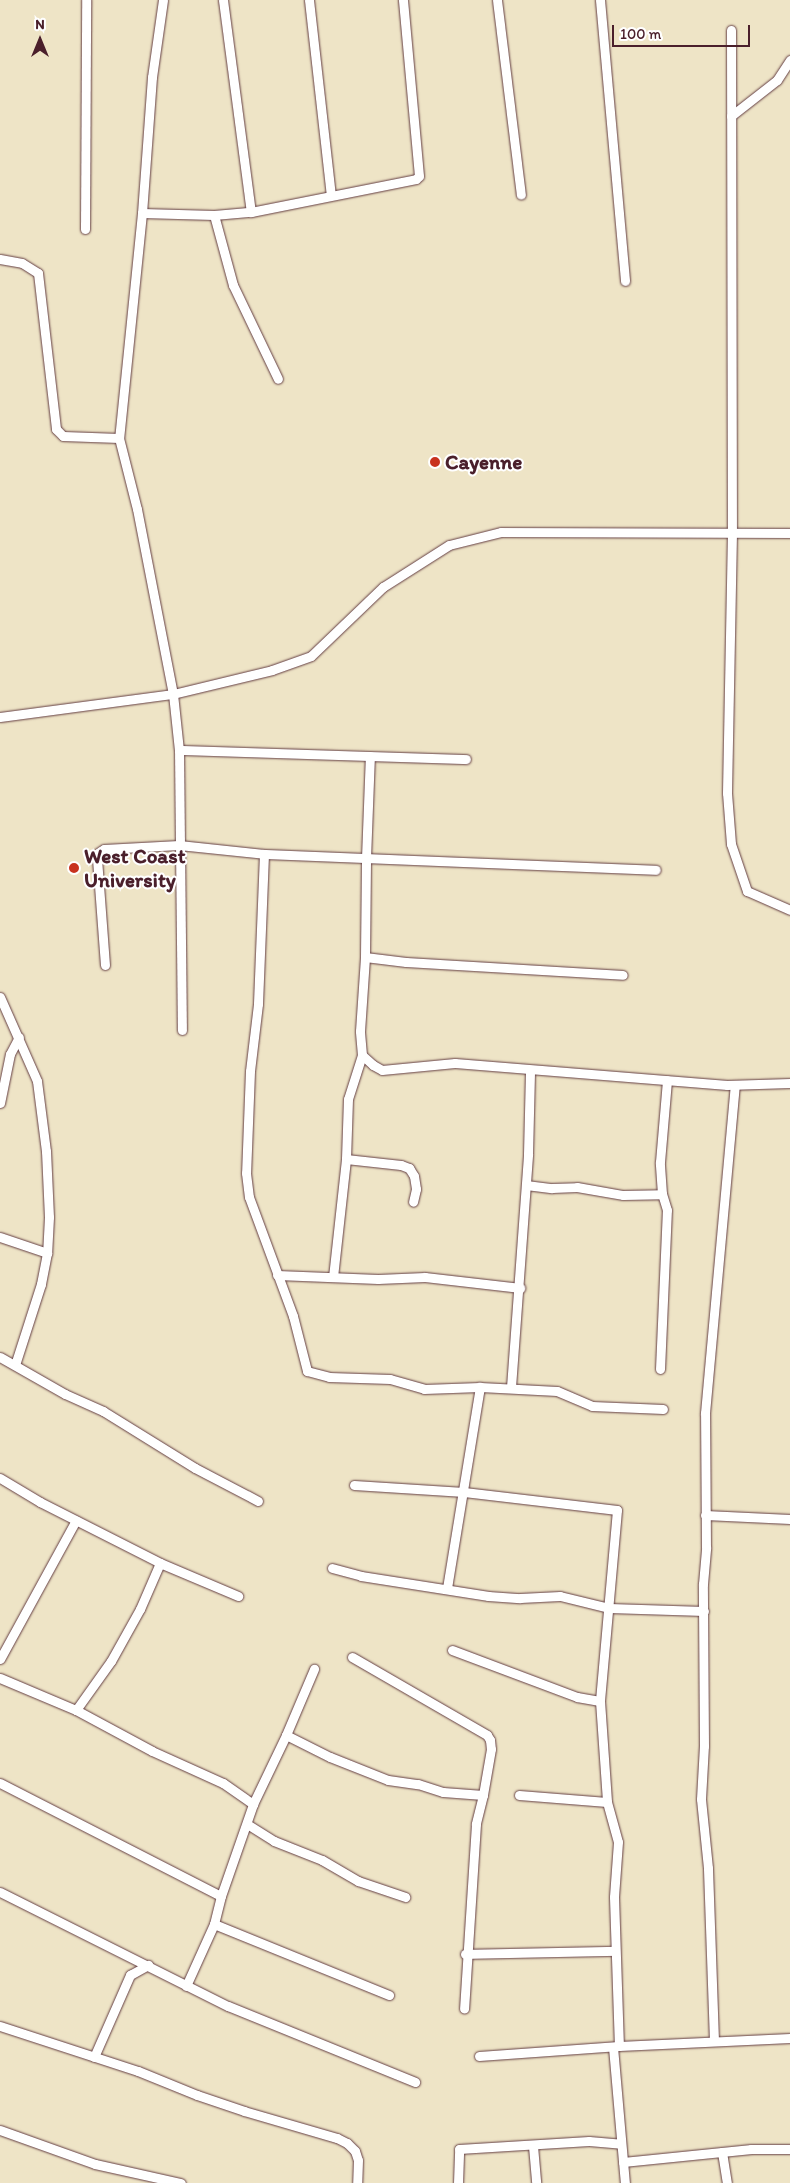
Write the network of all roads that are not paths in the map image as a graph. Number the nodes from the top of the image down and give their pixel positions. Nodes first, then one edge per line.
1 (86, 0) edge
2 (163, 0) edge
3 (224, 0) edge
4 (309, 0) edge
5 (403, 0) edge
6 (497, 0) edge
7 (600, 0) edge
8 (731, 30) dead end
9 (790, 60) edge
10 (731, 116) junction
11 (331, 195) junction
12 (521, 195) dead end
13 (251, 212) junction
14 (142, 214) junction
15 (214, 215) junction
16 (85, 229) dead end
17 (0, 259) edge
18 (625, 281) dead end
19 (278, 379) dead end
20 (119, 438) junction
21 (732, 532) junction
22 (790, 534) edge
23 (173, 694) junction
24 (0, 717) edge
25 (179, 750) junction
26 (370, 756) junction
27 (466, 759) dead end
28 (179, 844) junction
29 (264, 854) junction
30 (366, 858) junction
31 (656, 870) dead end
32 (790, 910) edge
33 (365, 957) junction
34 (105, 965) dead end
35 (623, 975) dead end
36 (0, 997) edge
37 (182, 1030) dead end
38 (19, 1037) junction
39 (362, 1055) junction
40 (530, 1070) junction
41 (667, 1080) junction
42 (790, 1083) edge
43 (735, 1084) junction
44 (0, 1103) edge
45 (346, 1159) junction
46 (526, 1185) junction
47 (662, 1194) junction
48 (413, 1202) dead end
49 (0, 1237) edge
50 (47, 1253) junction
51 (277, 1275) junction
52 (333, 1277) junction
53 (520, 1288) junction
54 (0, 1357) edge
55 (15, 1365) junction
56 (660, 1369) dead end
57 (480, 1387) junction
58 (511, 1388) junction
59 (663, 1409) dead end
60 (0, 1478) edge
61 (354, 1485) dead end
62 (464, 1492) junction
63 (258, 1501) dead end
64 (704, 1515) junction
65 (790, 1519) edge
66 (76, 1520) junction
67 (160, 1563) junction
68 (332, 1568) dead end
69 (447, 1588) junction
70 (238, 1596) dead end
71 (609, 1608) junction
72 (704, 1611) junction
73 (452, 1650) dead end
74 (352, 1657) dead end
75 (0, 1659) edge
76 (314, 1668) dead end
77 (0, 1678) edge
78 (600, 1701) junction
79 (76, 1710) junction
80 (286, 1735) junction
81 (0, 1783) edge
82 (483, 1795) junction
83 (519, 1795) dead end
84 (607, 1802) junction
85 (253, 1804) junction
86 (247, 1824) junction
87 (0, 1892) edge
88 (221, 1896) junction
89 (405, 1898) dead end
90 (214, 1924) junction
91 (614, 1951) junction
92 (465, 1954) junction
93 (148, 1965) junction
94 (186, 1986) junction
95 (389, 1995) dead end
96 (464, 2009) dead end
97 (0, 2026) edge
98 (790, 2038) edge
99 (714, 2041) junction
100 (616, 2047) junction
101 (479, 2056) dead end
102 (94, 2057) junction
103 (414, 2082) dead end
104 (0, 2130) edge
105 (621, 2144) junction
106 (533, 2146) junction
107 (790, 2149) edge
108 (722, 2152) junction
109 (623, 2162) junction
110 (181, 2183) edge
111 (357, 2183) edge
112 (458, 2183) edge
113 (536, 2183) edge
114 (625, 2183) edge
115 (727, 2183) edge

1 - 16 street
2 - 14 street
3 - 13 street
4 - 11 street
5 - 11 street
6 - 12 street
7 - 18 street
8 - 10 street
9 - 10 street
10 - 21 street
11 - 13 street
13 - 15 street
14 - 15 street
14 - 20 street
15 - 19 street
17 - 20 street
20 - 23 street
21 - 22 street
21 - 23 street
21 - 32 street
23 - 24 street
23 - 25 street
25 - 26 street
25 - 28 street
26 - 27 street
26 - 30 street
28 - 29 street
28 - 34 street
28 - 37 street
29 - 30 street
29 - 51 street
30 - 31 street
30 - 33 street
33 - 35 street
33 - 39 street
36 - 38 street
38 - 44 street
38 - 50 street
39 - 40 street
39 - 45 street
40 - 41 street
40 - 46 street
41 - 43 street
41 - 47 street
42 - 43 street
43 - 64 street
45 - 48 street
45 - 52 street
46 - 47 street
46 - 53 street
47 - 56 street
49 - 50 street
50 - 55 street
51 - 52 street
51 - 57 street
52 - 53 street
53 - 58 street
54 - 55 street
55 - 63 street
57 - 58 street
57 - 62 street
58 - 59 street
60 - 66 street
61 - 62 street
62 - 69 street
62 - 71 street
64 - 65 street
64 - 72 street
66 - 67 street
66 - 75 street
67 - 70 street
67 - 79 street
68 - 69 street
69 - 71 street
71 - 72 street
71 - 78 street
72 - 99 street
73 - 78 street
74 - 82 street
76 - 80 street
77 - 79 street
78 - 84 street
79 - 85 street
80 - 82 street
80 - 85 street
81 - 88 street
82 - 92 street
83 - 84 street
84 - 91 street
85 - 86 street
86 - 88 street
86 - 89 street
87 - 93 street
88 - 90 street
90 - 94 street
90 - 95 street
91 - 92 street
91 - 100 street
92 - 96 street
93 - 94 street
93 - 102 street
94 - 103 street
97 - 102 street
98 - 99 street
99 - 100 street
100 - 101 street
100 - 105 street
102 - 111 street
104 - 110 street
105 - 106 street
105 - 109 street
106 - 112 street
106 - 113 street
107 - 108 street
108 - 109 street
108 - 115 street
109 - 114 street

